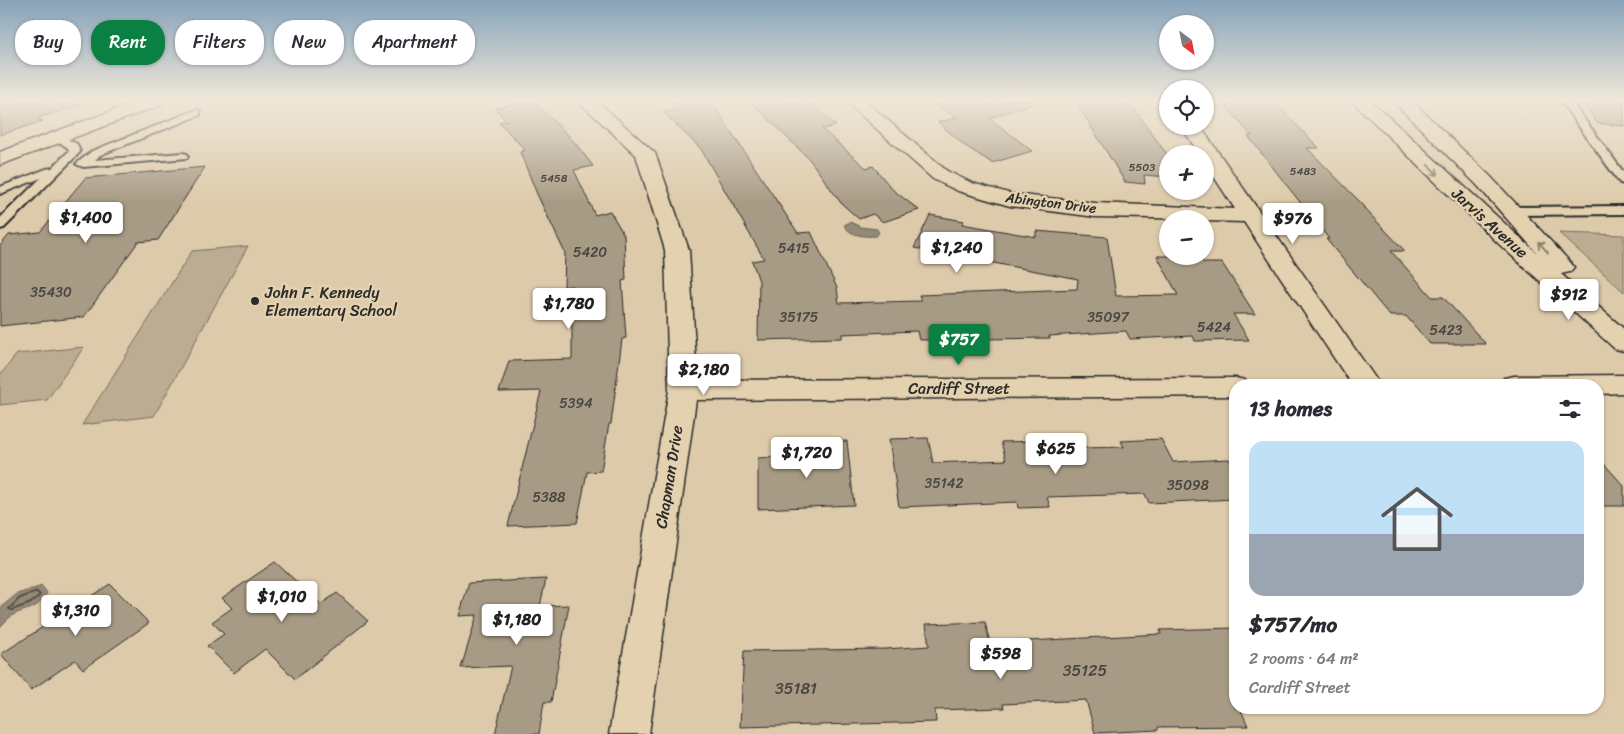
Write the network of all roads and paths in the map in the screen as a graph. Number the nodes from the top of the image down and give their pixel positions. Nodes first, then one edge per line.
1 (69, 134) edge
2 (143, 134) edge
3 (625, 134) edge
4 (893, 134) edge
5 (1396, 134) edge
6 (1436, 134) edge
7 (1590, 134) edge
8 (1196, 135) edge
9 (59, 138) junction
10 (183, 156) dead end
11 (0, 158) edge
12 (83, 164) junction
13 (62, 165) junction
14 (1624, 181) edge
15 (0, 191) edge
16 (1624, 210) edge
17 (1511, 211) junction
18 (1250, 216) junction
19 (0, 225) edge
20 (1624, 334) edge
21 (1624, 343) edge
22 (1362, 379) edge
23 (1604, 384) edge
24 (1624, 384) edge
25 (1229, 386) edge
26 (683, 390) junction
27 (629, 734) edge

1 - 9 street
2 - 12 lane
3 - 26 street, Chapman Drive
4 - 18 street, Abington Drive
5 -> 21 street, Jarvis Avenue
6 - 17 street, Jarvis Avenue
7 - 14 lane
8 - 18 street
9 - 11 street
9 - 13 lane
10 - 12 lane
12 - 13 lane
13 - 15 lane
13 - 19 lane
16 - 17 lane
20 -> 17 street, Jarvis Avenue
18 - 22 street
23 - 24 street
25 - 26 street, Cardiff Street
26 - 27 street, Chapman Drive

